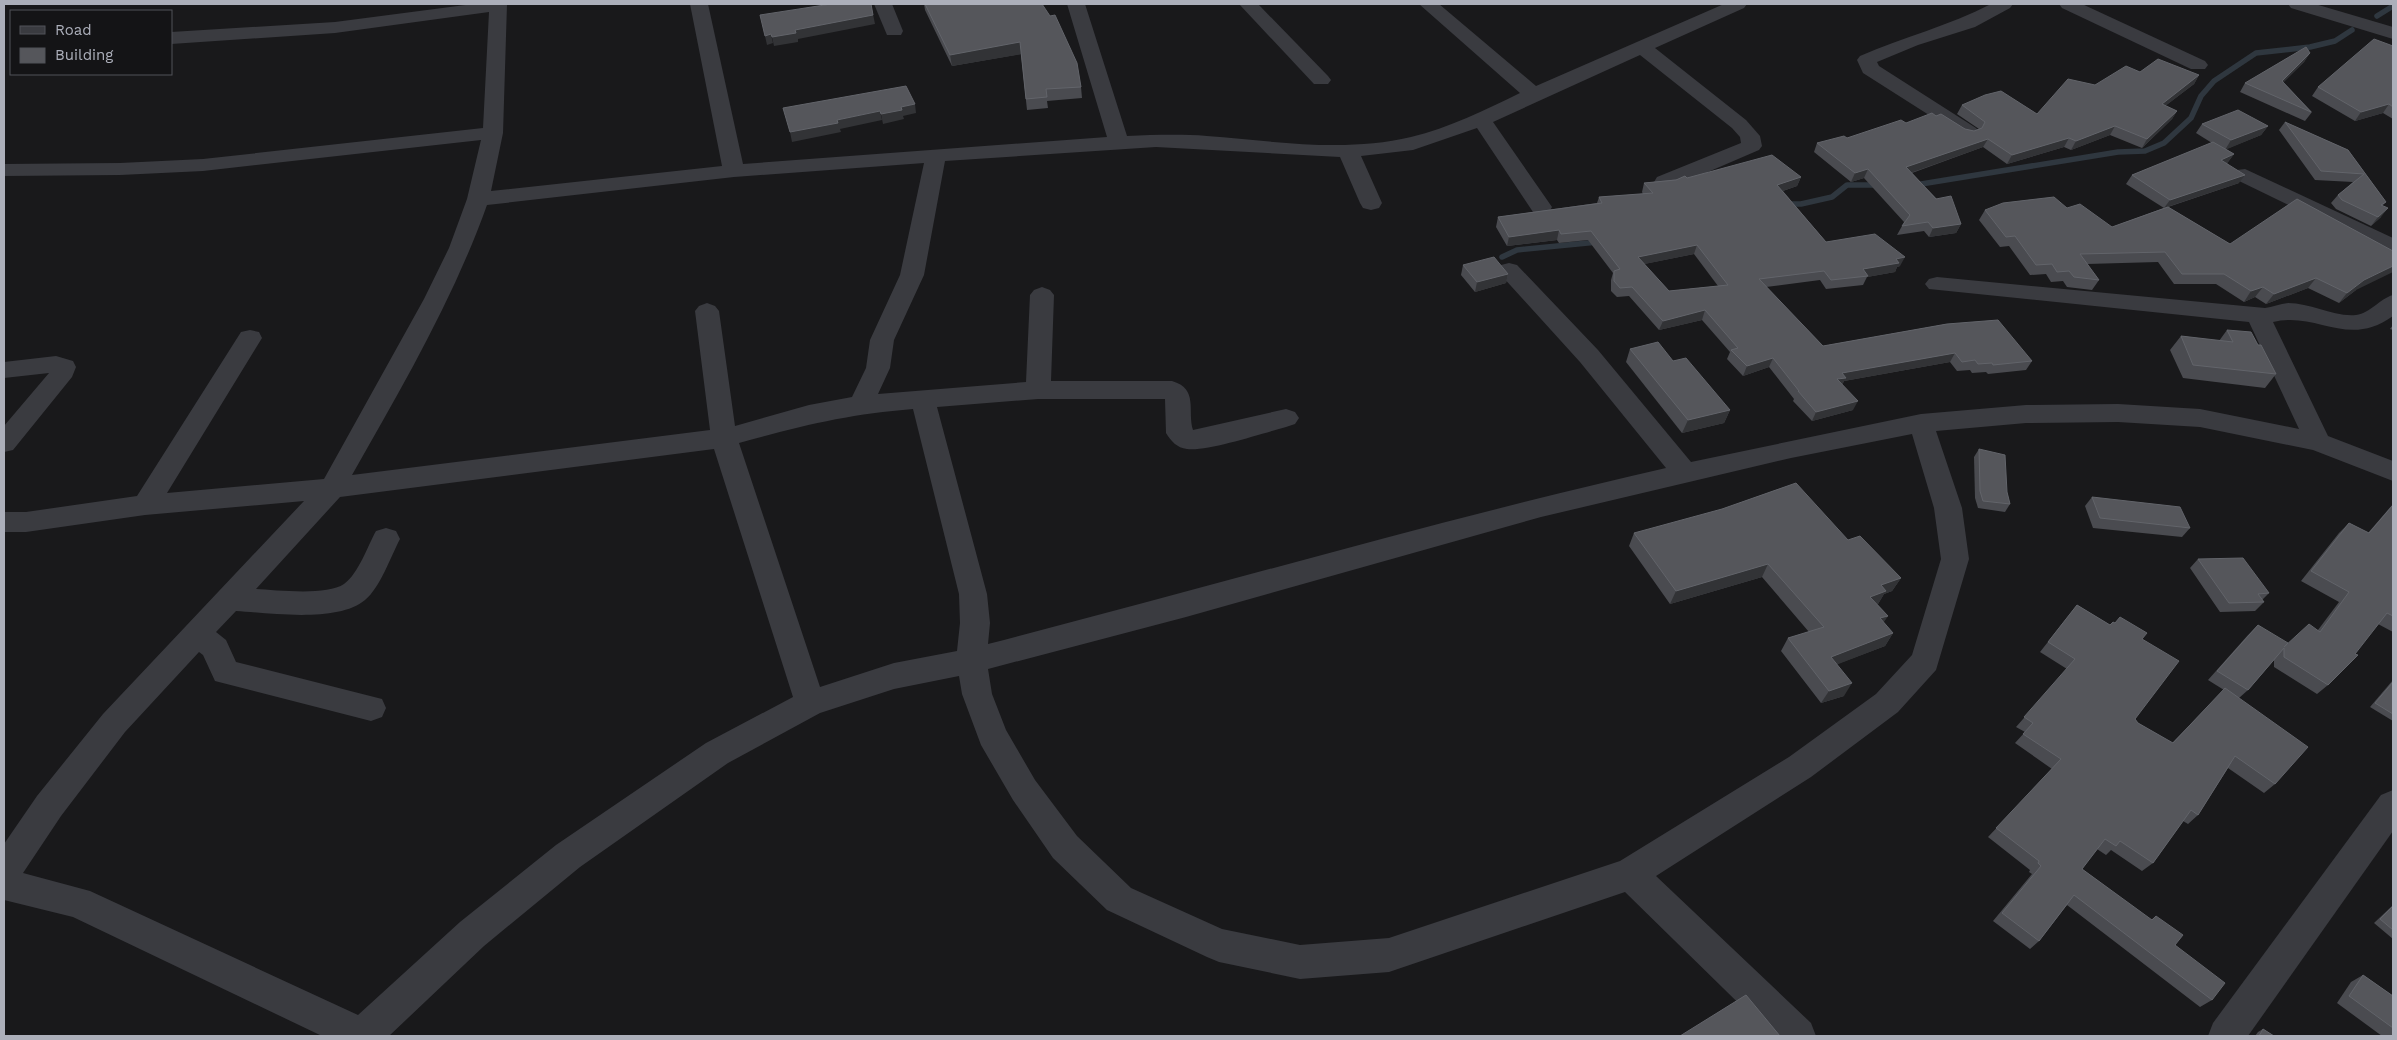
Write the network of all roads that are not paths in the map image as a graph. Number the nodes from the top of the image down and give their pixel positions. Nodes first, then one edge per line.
1 (498, 4) edge
2 (700, 4) edge
3 (883, 4) edge
4 (1081, 4) edge
5 (1248, 4) edge
6 (1428, 4) edge
7 (1738, 4) edge
8 (2004, 4) edge
9 (2068, 4) edge
10 (2297, 4) edge
11 (401, 8) dead end
12 (328, 12) dead end
13 (356, 19) junction
14 (894, 31) dead end
15 (2393, 33) edge
16 (172, 38) edge
17 (1643, 48) junction
18 (2198, 65) dead end
19 (1321, 80) dead end
20 (1534, 95) junction
21 (1482, 121) junction
22 (493, 132) junction
23 (1969, 132) edge
24 (1119, 142) junction
25 (1348, 151) junction
26 (936, 155) junction
27 (4, 170) edge
28 (734, 171) junction
29 (2245, 175) edge
30 (1665, 182) edge
31 (478, 199) junction
32 (1370, 203) dead end
33 (1541, 208) dead end
34 (2393, 247) edge
35 (1509, 270) dead end
36 (1937, 284) dead end
37 (1042, 296) dead end
38 (2393, 303) edge
39 (707, 311) dead end
40 (2265, 316) junction
41 (250, 338) dead end
42 (4, 370) edge
43 (1038, 390) junction
44 (923, 400) junction
45 (861, 404) junction
46 (1286, 418) dead end
47 (1921, 423) junction
48 (724, 438) junction
49 (2318, 442) junction
50 (4, 443) edge
51 (2393, 471) edge
52 (1685, 473) junction
53 (332, 488) junction
54 (145, 505) junction
55 (4, 522) edge
56 (386, 539) dead end
57 (231, 599) junction
58 (196, 636) junction
59 (971, 661) junction
60 (810, 703) junction
61 (371, 708) dead end
62 (2393, 805) edge
63 (4, 872) edge
64 (1630, 874) junction
65 (4, 884) edge
66 (362, 1036) edge
67 (1798, 1036) edge
68 (2226, 1036) edge

1 - 13 street
1 - 22 street
2 - 28 street
3 - 14 street
4 - 24 street
5 - 19 street
6 - 20 street
7 - 17 street
8 - 23 street
9 - 18 street
10 - 15 street
11 - 13 street
12 - 13 street
13 - 16 street
17 - 20 street
17 - 30 street
20 - 21 street
21 - 25 street
21 - 33 street
22 - 27 street
22 - 31 street
24 - 25 street
24 - 26 street
25 - 32 street
26 - 28 street
26 - 45 street
28 - 31 street
29 - 34 street
31 - 53 street
35 - 52 street
36 - 40 street
37 - 43 street
38 - 40 street
39 - 48 street
40 - 49 street
41 - 54 street
42 - 50 street
43 - 44 street
43 - 46 street
44 - 45 street
44 - 59 street
45 - 48 street
47 - 49 street
47 - 52 street
47 - 64 street
48 - 53 street
48 - 60 street
49 - 51 street
52 - 59 street
53 - 54 street
53 - 57 street
54 - 55 street
56 - 57 street
57 - 58 street
58 - 61 street
58 - 63 street
59 - 60 street
59 - 64 street
60 - 66 street
62 - 68 street
64 - 67 street
65 - 66 street

